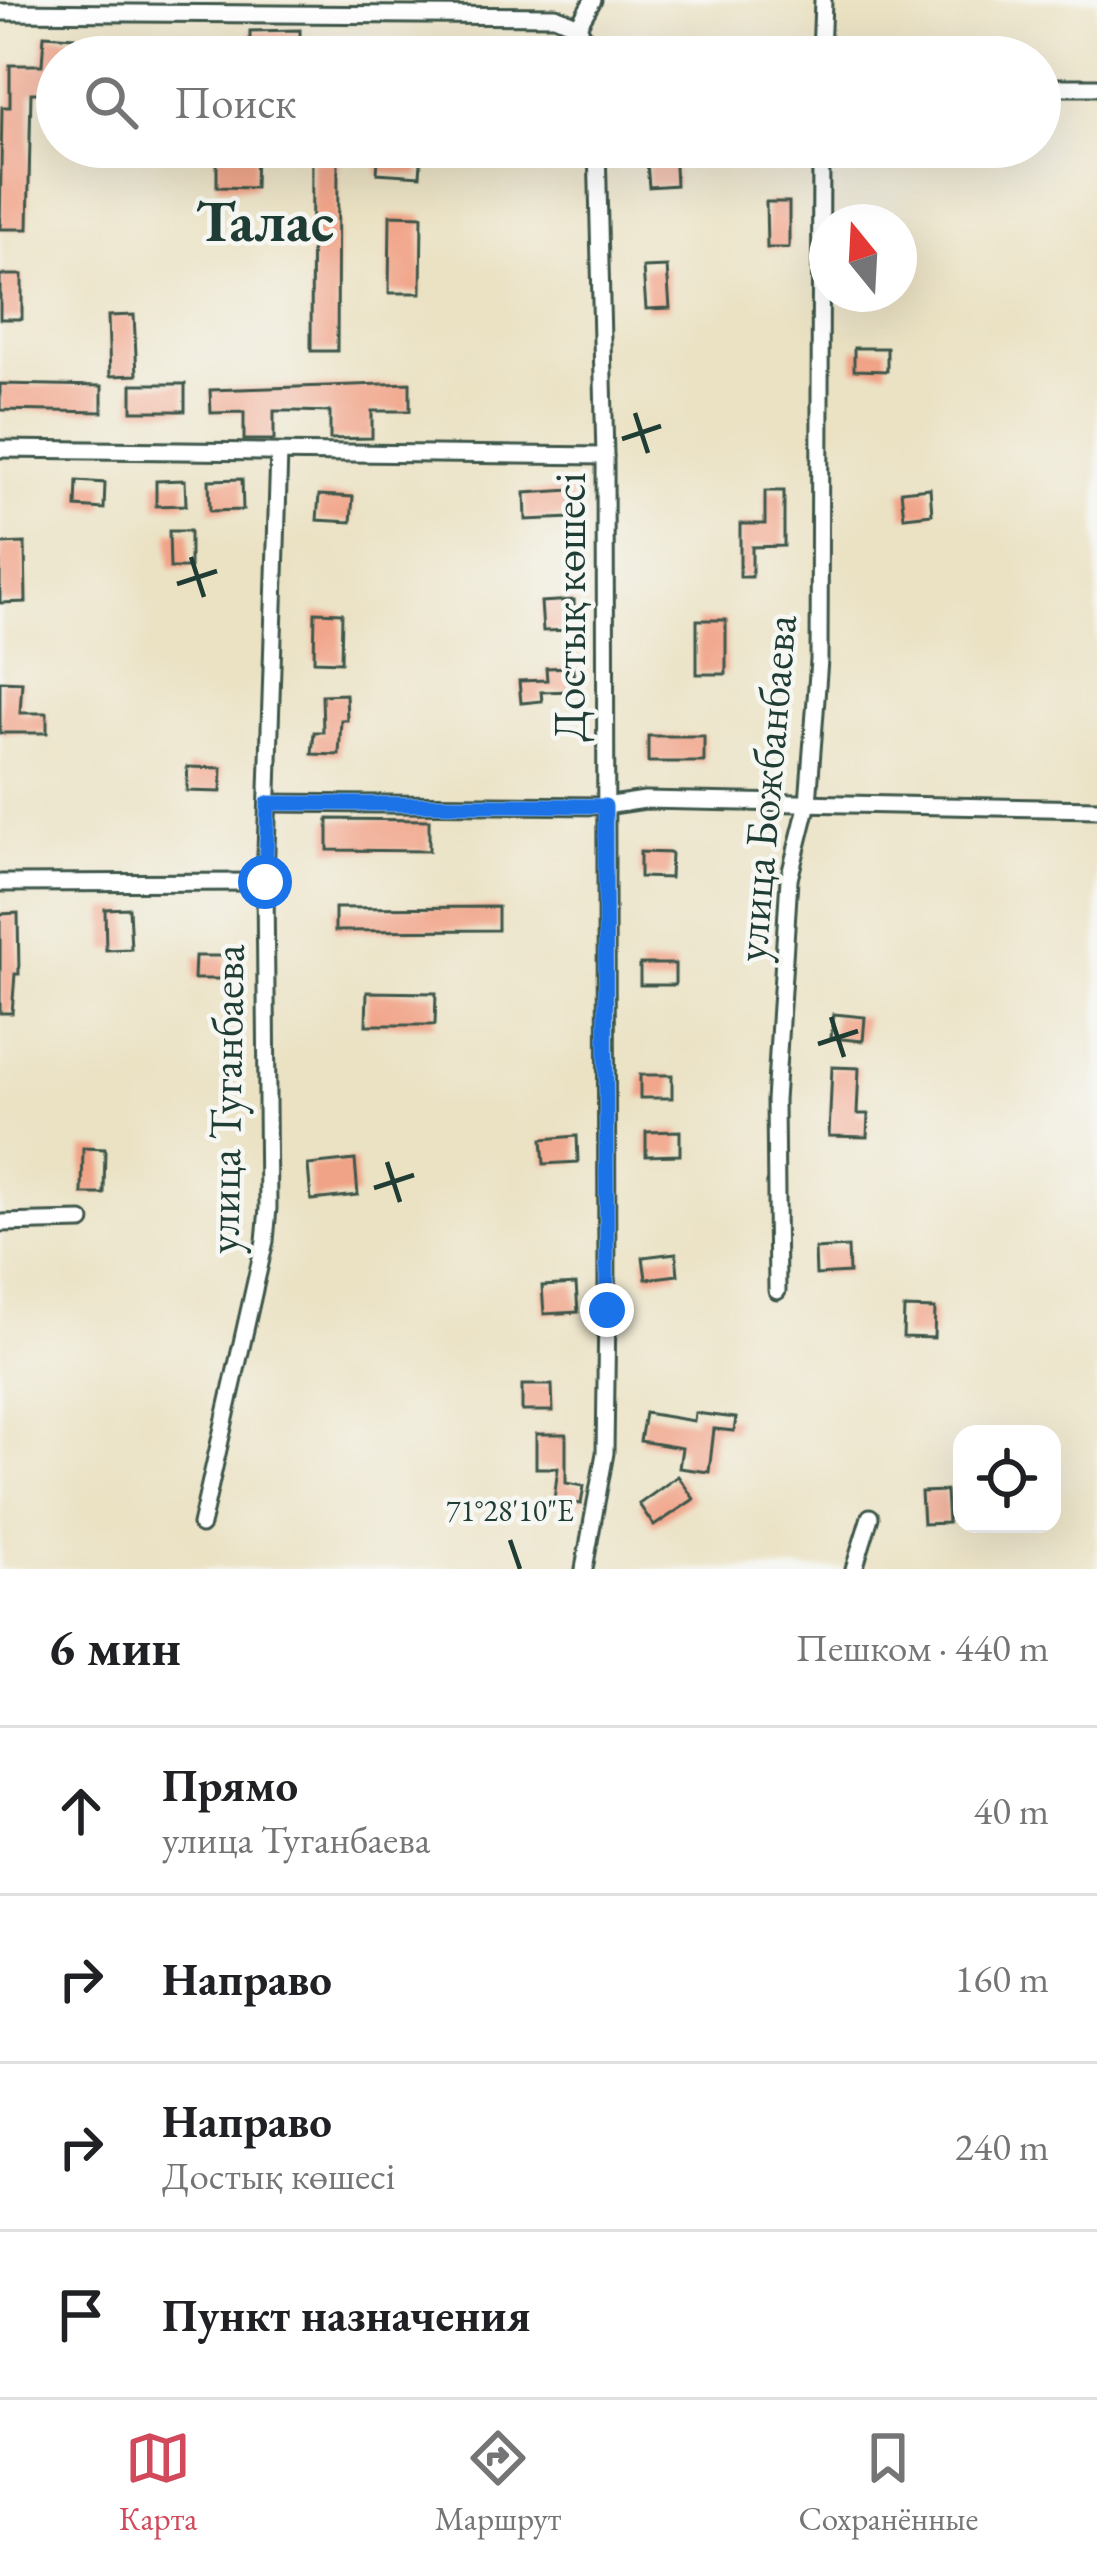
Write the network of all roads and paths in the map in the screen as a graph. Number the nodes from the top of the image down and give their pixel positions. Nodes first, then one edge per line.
1 (593, 0) edge
2 (823, 0) edge
3 (0, 12) edge
4 (578, 26) junction
5 (583, 36) edge
6 (822, 36) edge
7 (1061, 87) edge
8 (1097, 87) edge
9 (598, 168) edge
10 (821, 168) edge
11 (0, 449) edge
12 (279, 453) junction
13 (605, 456) junction
14 (268, 803) junction
15 (808, 803) junction
16 (605, 806) junction
17 (1097, 809) edge
18 (265, 882) junction
19 (0, 883) edge
20 (82, 1221) dead end
21 (0, 1223) edge
22 (777, 1291) dead end
23 (870, 1517) dead end
24 (201, 1525) dead end
25 (584, 1569) edge
26 (854, 1569) edge

1 - 4 street
2 - 6 street
3 - 4 street
4 - 5 street
7 - 8 street
9 - 13 street, Достық көшесі
10 - 15 street, улица Божбанбаева
11 - 12 street
12 - 13 street
12 - 14 street, улица Туганбаева
13 - 16 street, Достық көшесі
14 - 16 street
14 - 18 street, улица Туганбаева
15 - 16 street
15 - 17 street
15 - 22 street, улица Божбанбаева
16 - 25 street, Достық көшесі
18 - 19 street
18 - 24 street, улица Туганбаева
20 - 21 street
23 - 26 street

